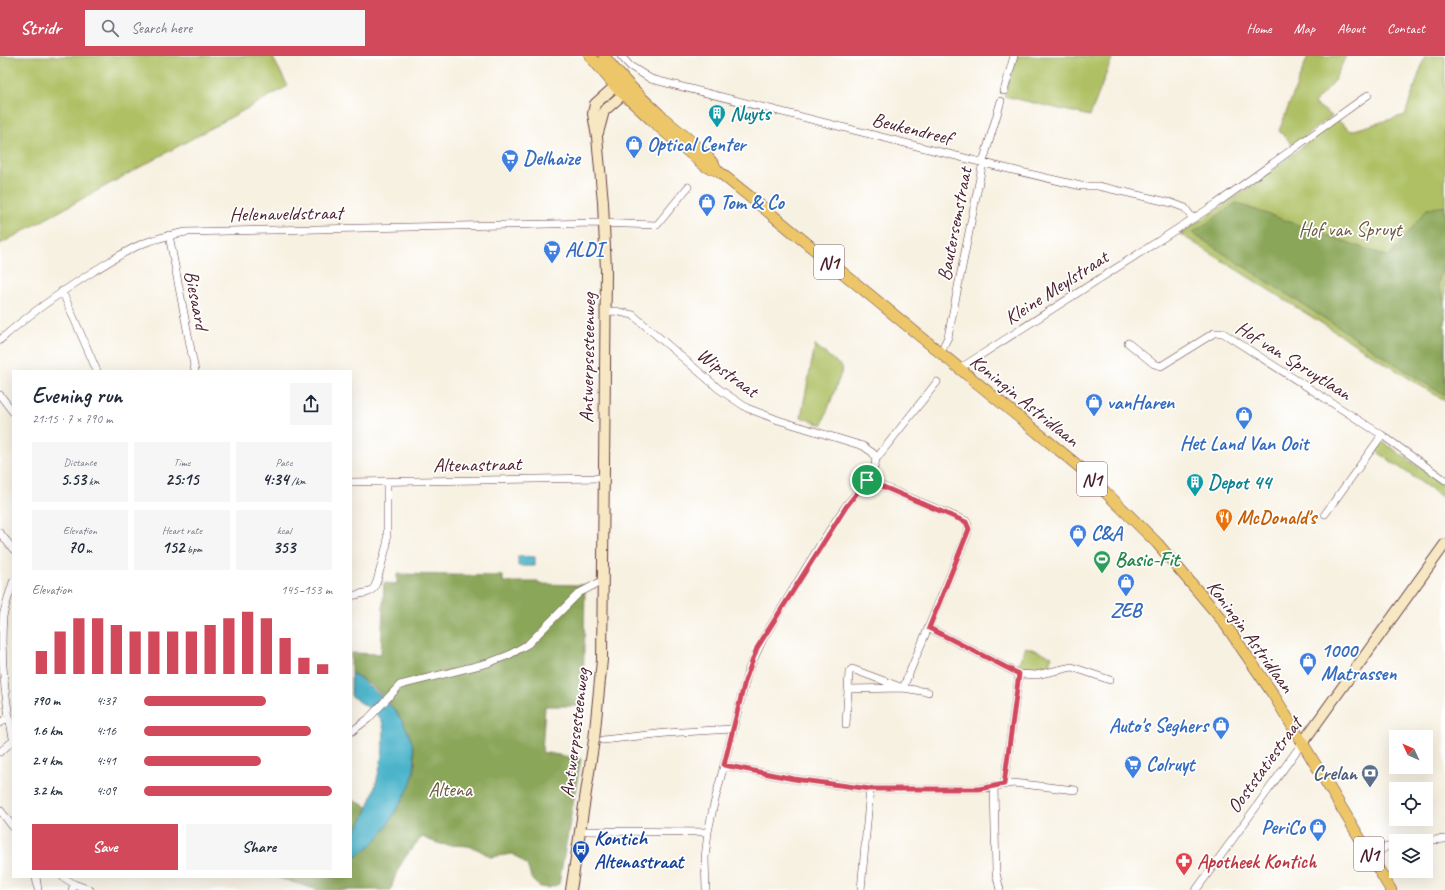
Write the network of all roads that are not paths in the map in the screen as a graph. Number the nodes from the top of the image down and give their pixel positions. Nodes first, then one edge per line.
1 (590, 56) edge
2 (604, 56) edge
3 (1014, 56) edge
4 (623, 58) edge
5 (623, 87) junction
6 (1004, 91) dead end
7 (1368, 95) dead end
8 (1001, 101) dead end
9 (983, 162) junction
10 (688, 187) dead end
11 (1193, 219) junction
12 (604, 223) junction
13 (168, 235) junction
14 (62, 291) junction
15 (610, 311) junction
16 (0, 340) edge
17 (1128, 343) dead end
18 (940, 353) junction
19 (959, 369) junction
20 (97, 370) edge
21 (195, 370) edge
22 (937, 382) dead end
23 (0, 395) edge
24 (12, 411) edge
25 (1382, 436) junction
26 (876, 459) junction
27 (604, 478) junction
28 (867, 480) junction
29 (1445, 480) edge
30 (352, 482) edge
31 (387, 482) junction
32 (1325, 514) dead end
33 (0, 533) edge
34 (1445, 544) edge
35 (12, 548) edge
36 (602, 580) junction
37 (12, 585) edge
38 (352, 596) edge
39 (1, 618) edge
40 (929, 628) junction
41 (1, 673) edge
42 (1019, 674) junction
43 (1110, 680) dead end
44 (904, 688) junction
45 (849, 689) junction
46 (928, 692) dead end
47 (9, 716) junction
48 (0, 723) edge
49 (846, 725) dead end
50 (732, 729) junction
51 (352, 731) edge
52 (12, 734) edge
53 (603, 740) dead end
54 (12, 741) edge
55 (1303, 742) junction
56 (0, 752) edge
57 (724, 765) junction
58 (1004, 784) junction
59 (994, 787) junction
60 (870, 789) junction
61 (1075, 790) dead end
62 (0, 810) edge
63 (12, 825) edge
64 (587, 831) dead end
65 (708, 832) junction
66 (1445, 839) edge
67 (1433, 840) edge
68 (1389, 847) edge
69 (1371, 857) junction
70 (36, 878) edge
71 (64, 878) edge
72 (73, 887) edge
73 (38, 890) edge
74 (90, 890) edge
75 (571, 890) edge
76 (706, 890) edge
77 (861, 890) edge
78 (1000, 890) edge
79 (1196, 890) edge
80 (1391, 890) edge

1 - 5 main road, N1
2 - 5 main road, N1
3 - 6 street
4 - 9 street, Beukendreef
5 - 12 street, Antwerpsesteenweg
5 - 18 main road, Koningin Astridlaan / N1
7 - 11 street
8 - 9 street, Bautersemstraat
9 - 11 street, Beukendreef
9 - 18 street, Bautersemstraat
10 - 12 street, Helenaveldstraat
11 - 19 street, Kleine Meylstraat
12 - 13 street, Helenaveldstraat
12 - 15 street, Antwerpsesteenweg
13 - 14 street, Helenaveldstraat
13 - 21 street, Biesaard
14 - 16 street, Helenaveldstraat
14 - 20 street
15 - 26 street, Wipstraat
15 - 27 street, Antwerpsesteenweg
17 - 25 street, Hof van Spruytlaan
18 - 19 main road, Koningin Astridlaan / N1
19 - 55 main road, Koningin Astridlaan / N1
22 - 26 street
23 - 24 street
25 - 29 street, Hof van Spruytlaan
25 - 32 street
26 - 28 street
27 - 31 street, Altenastraat
27 - 36 street, Antwerpsesteenweg
28 - 40 street
28 - 50 street
30 - 31 street, Altenastraat
31 - 38 street
33 - 35 street
34 - 55 street, Ooststatiestraat
36 - 51 street
36 - 75 street, Antwerpsesteenweg
37 - 39 street
39 - 41 street
40 - 42 street
40 - 44 street
41 - 47 street
42 - 43 street
42 - 58 street
44 - 45 street
44 - 45 street
44 - 46 street
45 - 49 street
47 - 48 street
47 - 52 street
50 - 53 street
50 - 57 street
54 - 56 street
55 - 69 main road, Koningin Astridlaan / N1
55 - 79 street, Ooststatiestraat
57 - 60 street
57 - 65 street
58 - 59 street
58 - 61 street
59 - 60 street
59 - 78 street
60 - 77 street
62 - 63 street
64 - 65 street
65 - 76 street
66 - 67 street
68 - 69 street
69 - 80 main road, Koningin Astridlaan / N1
70 - 73 street
71 - 72 street
72 - 74 street

